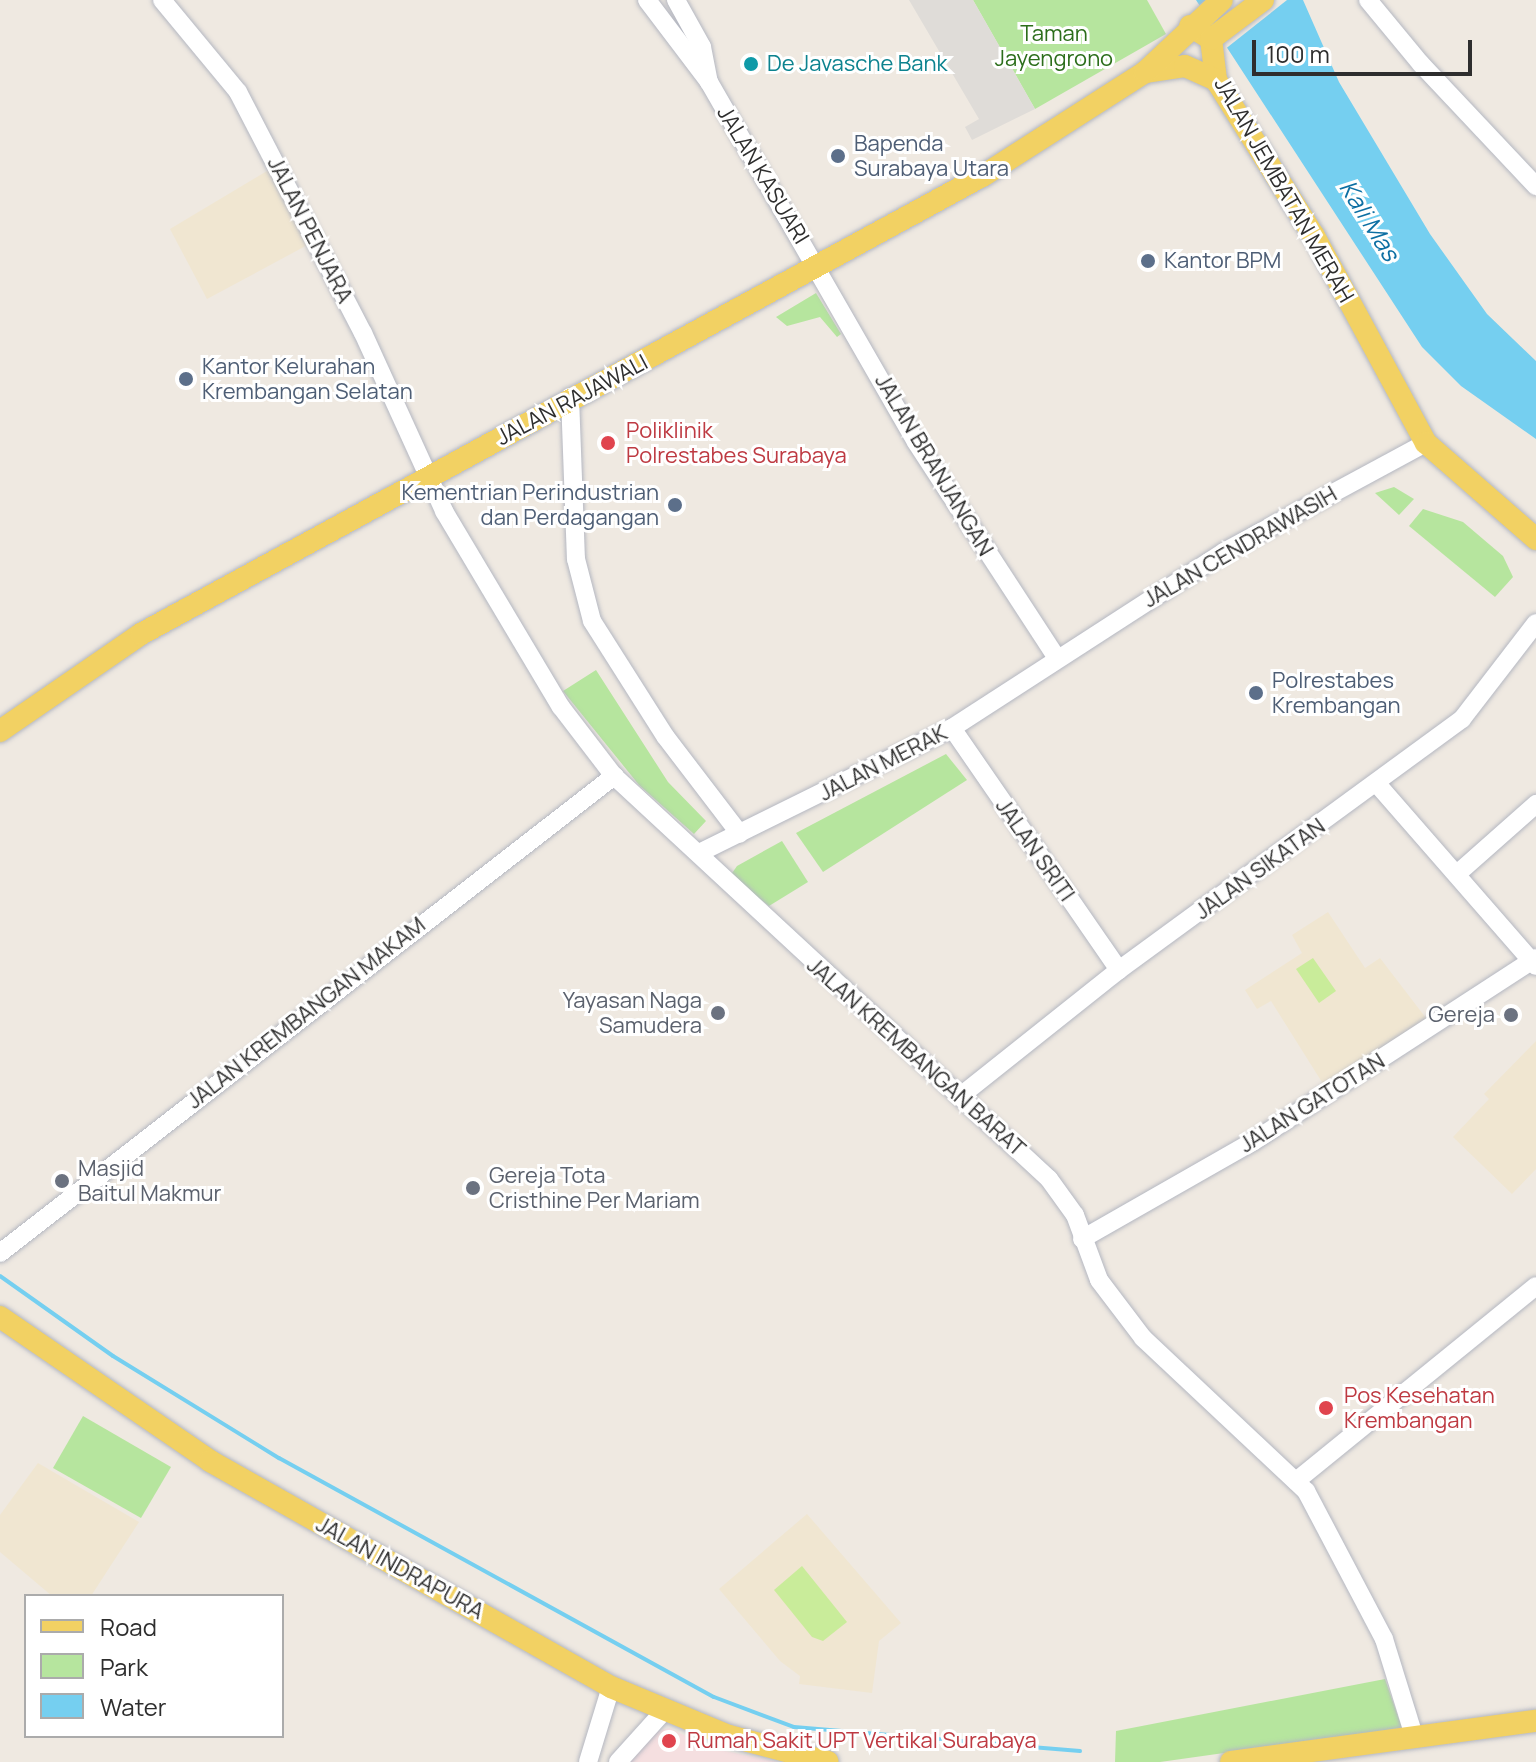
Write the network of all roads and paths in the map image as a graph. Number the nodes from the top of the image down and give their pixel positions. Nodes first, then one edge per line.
1 (162, 0) edge
2 (647, 0) edge
3 (676, 0) edge
4 (1222, 0) edge
5 (1263, 0) edge
6 (1368, 0) edge
7 (1196, 21) junction
8 (1213, 38) junction
9 (1145, 72) junction
10 (1216, 80) junction
11 (709, 82) junction
12 (1536, 186) edge
13 (819, 268) junction
14 (570, 397) junction
15 (1426, 443) junction
16 (429, 477) junction
17 (1536, 539) edge
18 (1536, 623) edge
19 (1057, 658) junction
20 (952, 728) junction
21 (0, 731) edge
22 (614, 776) junction
23 (1378, 785) junction
24 (1536, 804) edge
25 (740, 834) junction
26 (699, 853) junction
27 (1457, 874) junction
28 (1534, 962) edge
29 (1119, 970) junction
30 (963, 1094) junction
31 (1082, 1239) junction
32 (2, 1252) edge
33 (1536, 1286) edge
34 (0, 1317) edge
35 (1296, 1481) junction
36 (611, 1687) junction
37 (665, 1710) junction
38 (1536, 1721) edge
39 (601, 1732) junction
40 (1414, 1736) junction
41 (630, 1744) junction
42 (588, 1762) edge
43 (618, 1762) edge
44 (828, 1762) edge
45 (1231, 1762) edge

1 - 16 street, JALAN PENJARA
2 - 11 street, JALAN KASUARI
3 - 11 street, JALAN KASUARI
4 - 7 main road, JALAN RAJAWALI
5 - 8 main road
6 - 12 street
7 - 8 main road
7 - 9 main road, JALAN RAJAWALI
8 - 10 main road, JALAN JEMBATAN MERAH
9 - 10 main road, JALAN RAJAWALI
9 - 13 main road, JALAN RAJAWALI
10 - 15 main road, JALAN JEMBATAN MERAH
11 - 13 street, JALAN KASUARI
13 - 14 main road, JALAN RAJAWALI
13 - 19 street, JALAN BRANJANGAN
14 - 16 main road, JALAN RAJAWALI
14 - 25 street
15 - 17 main road
15 - 19 street, JALAN CENDRAWASIH
16 - 21 main road, JALAN RAJAWALI
16 - 22 street, JALAN KREMBANGAN BARAT
18 - 23 street, JALAN SIKATAN
19 - 20 street, JALAN MERAK
20 - 25 street, JALAN MERAK
20 - 29 street, JALAN SRITI
22 - 26 street, JALAN KREMBANGAN BARAT
22 - 32 street, JALAN KREMBANGAN MAKAM
23 - 27 street
23 - 29 street, JALAN SIKATAN
24 - 27 street
25 - 26 street, JALAN MERAK
26 - 30 street, JALAN KREMBANGAN BARAT
27 - 28 street
28 - 31 street, JALAN GATOTAN
29 - 30 street, JALAN SIKATAN
30 - 31 street, JALAN KREMBANGAN BARAT
31 - 35 street, JALAN KREMBANGAN BARAT
33 - 35 street
34 - 36 main road, JALAN INDRAPURA
35 - 40 street, JALAN KREMBANGAN BARAT
36 - 37 main road, JALAN INDRAPURA
36 - 39 street
37 - 41 street
37 - 44 main road, JALAN INDRAPURA
38 - 40 main road
39 - 41 street
39 - 42 street
40 - 45 main road
41 - 43 street

